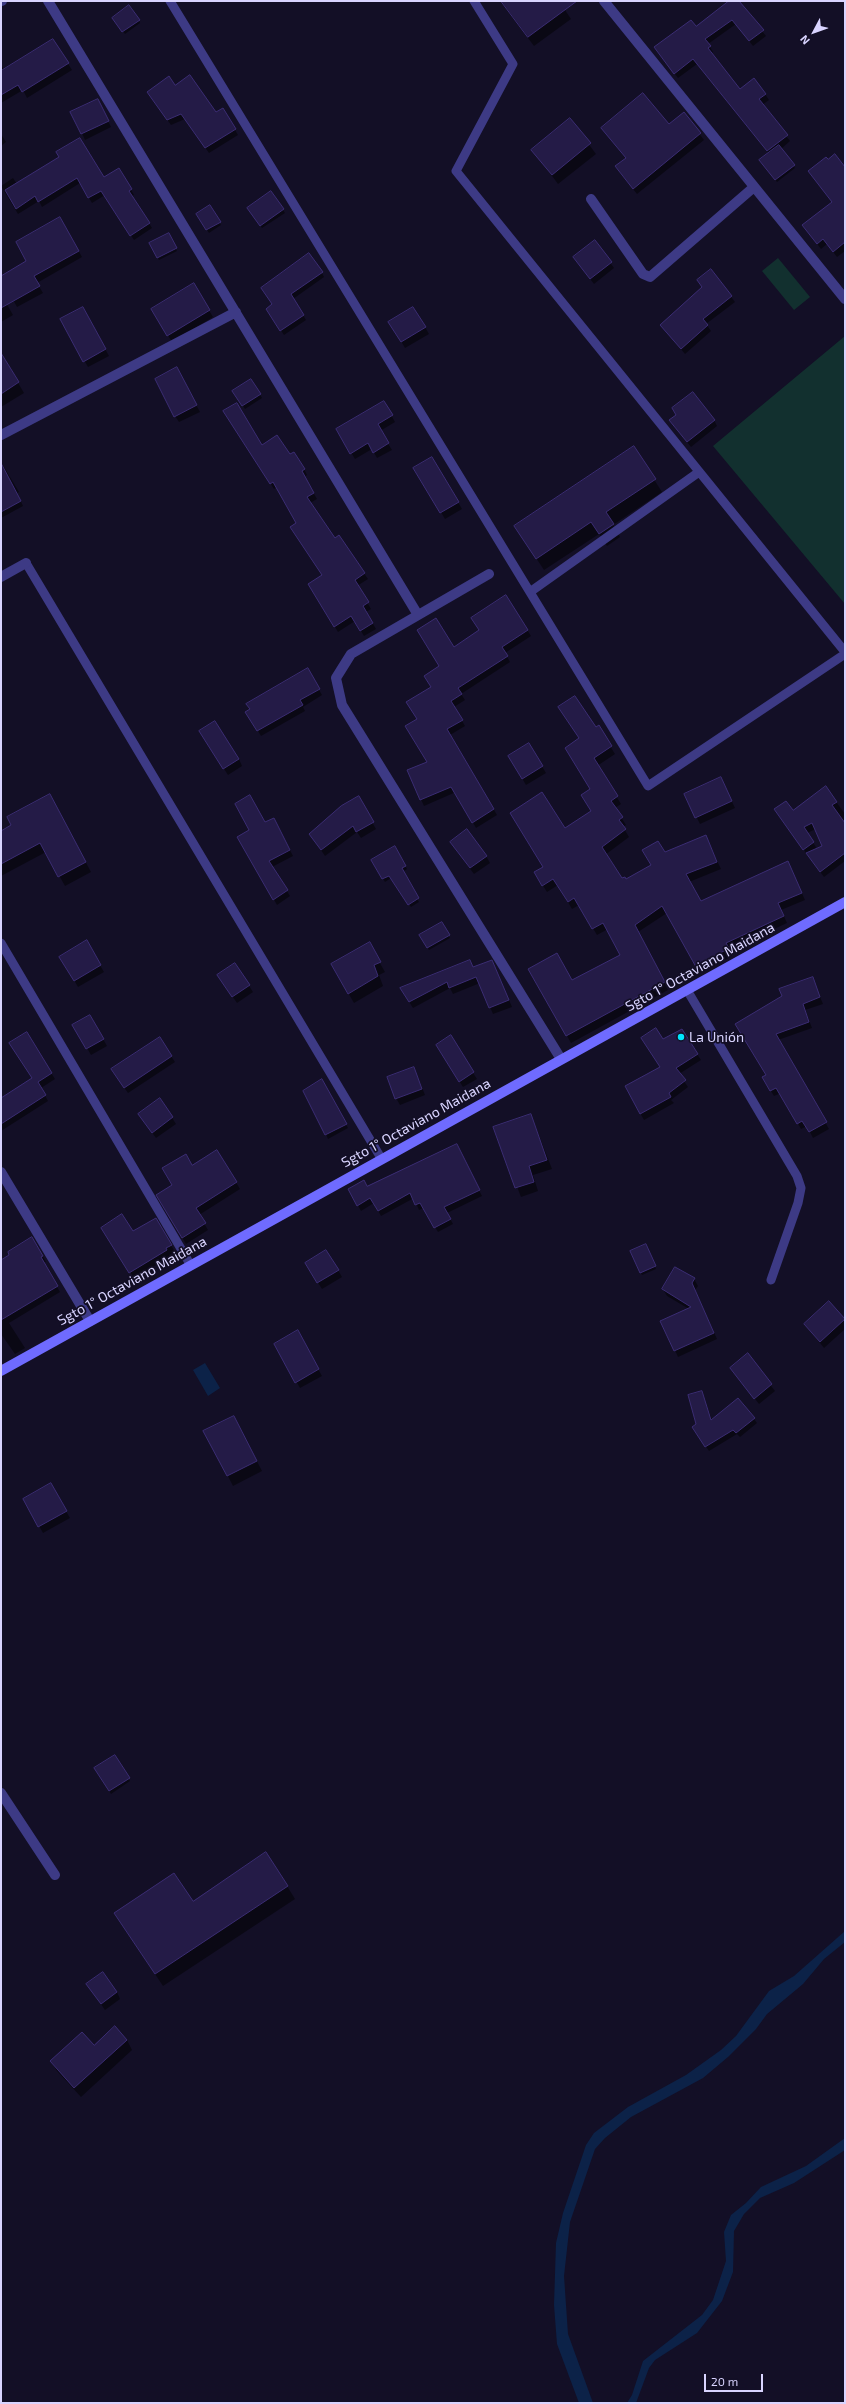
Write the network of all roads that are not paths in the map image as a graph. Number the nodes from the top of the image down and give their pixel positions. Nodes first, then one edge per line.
1 (48, 1) edge
2 (170, 1) edge
3 (474, 1) edge
4 (604, 1) edge
5 (754, 186) junction
6 (591, 199) dead end
7 (845, 299) edge
8 (236, 312) junction
9 (1, 435) edge
10 (699, 472) junction
11 (26, 563) joint
12 (489, 574) dead end
13 (1, 577) edge
14 (530, 592) junction
15 (418, 615) junction
16 (845, 653) edge
17 (845, 902) edge
18 (1, 943) edge
19 (687, 990) junction
20 (561, 1059) junction
21 (381, 1158) junction
22 (1, 1172) edge
23 (190, 1264) junction
24 (771, 1280) dead end
25 (90, 1320) junction
26 (1, 1371) edge
27 (1, 1793) edge
28 (55, 1875) dead end

1 - 8 street
2 - 14 lane
3 - 10 lane
4 - 5 street
5 - 6 street
5 - 7 street
8 - 9 street
8 - 15 street
10 - 14 lane
10 - 16 lane
11 - 13 street
11 - 21 lane
12 - 15 street
14 - 16 lane
15 - 20 street
17 - 19 main road, Sgto 1° Octaviano Maidana
18 - 23 lane
19 - 20 main road, Sgto 1° Octaviano Maidana
19 - 24 lane
20 - 21 main road, Sgto 1° Octaviano Maidana
21 - 23 main road, Sgto 1° Octaviano Maidana
22 - 25 street
23 - 25 main road, Sgto 1° Octaviano Maidana
25 - 26 main road, Sgto 1° Octaviano Maidana
27 - 28 street

